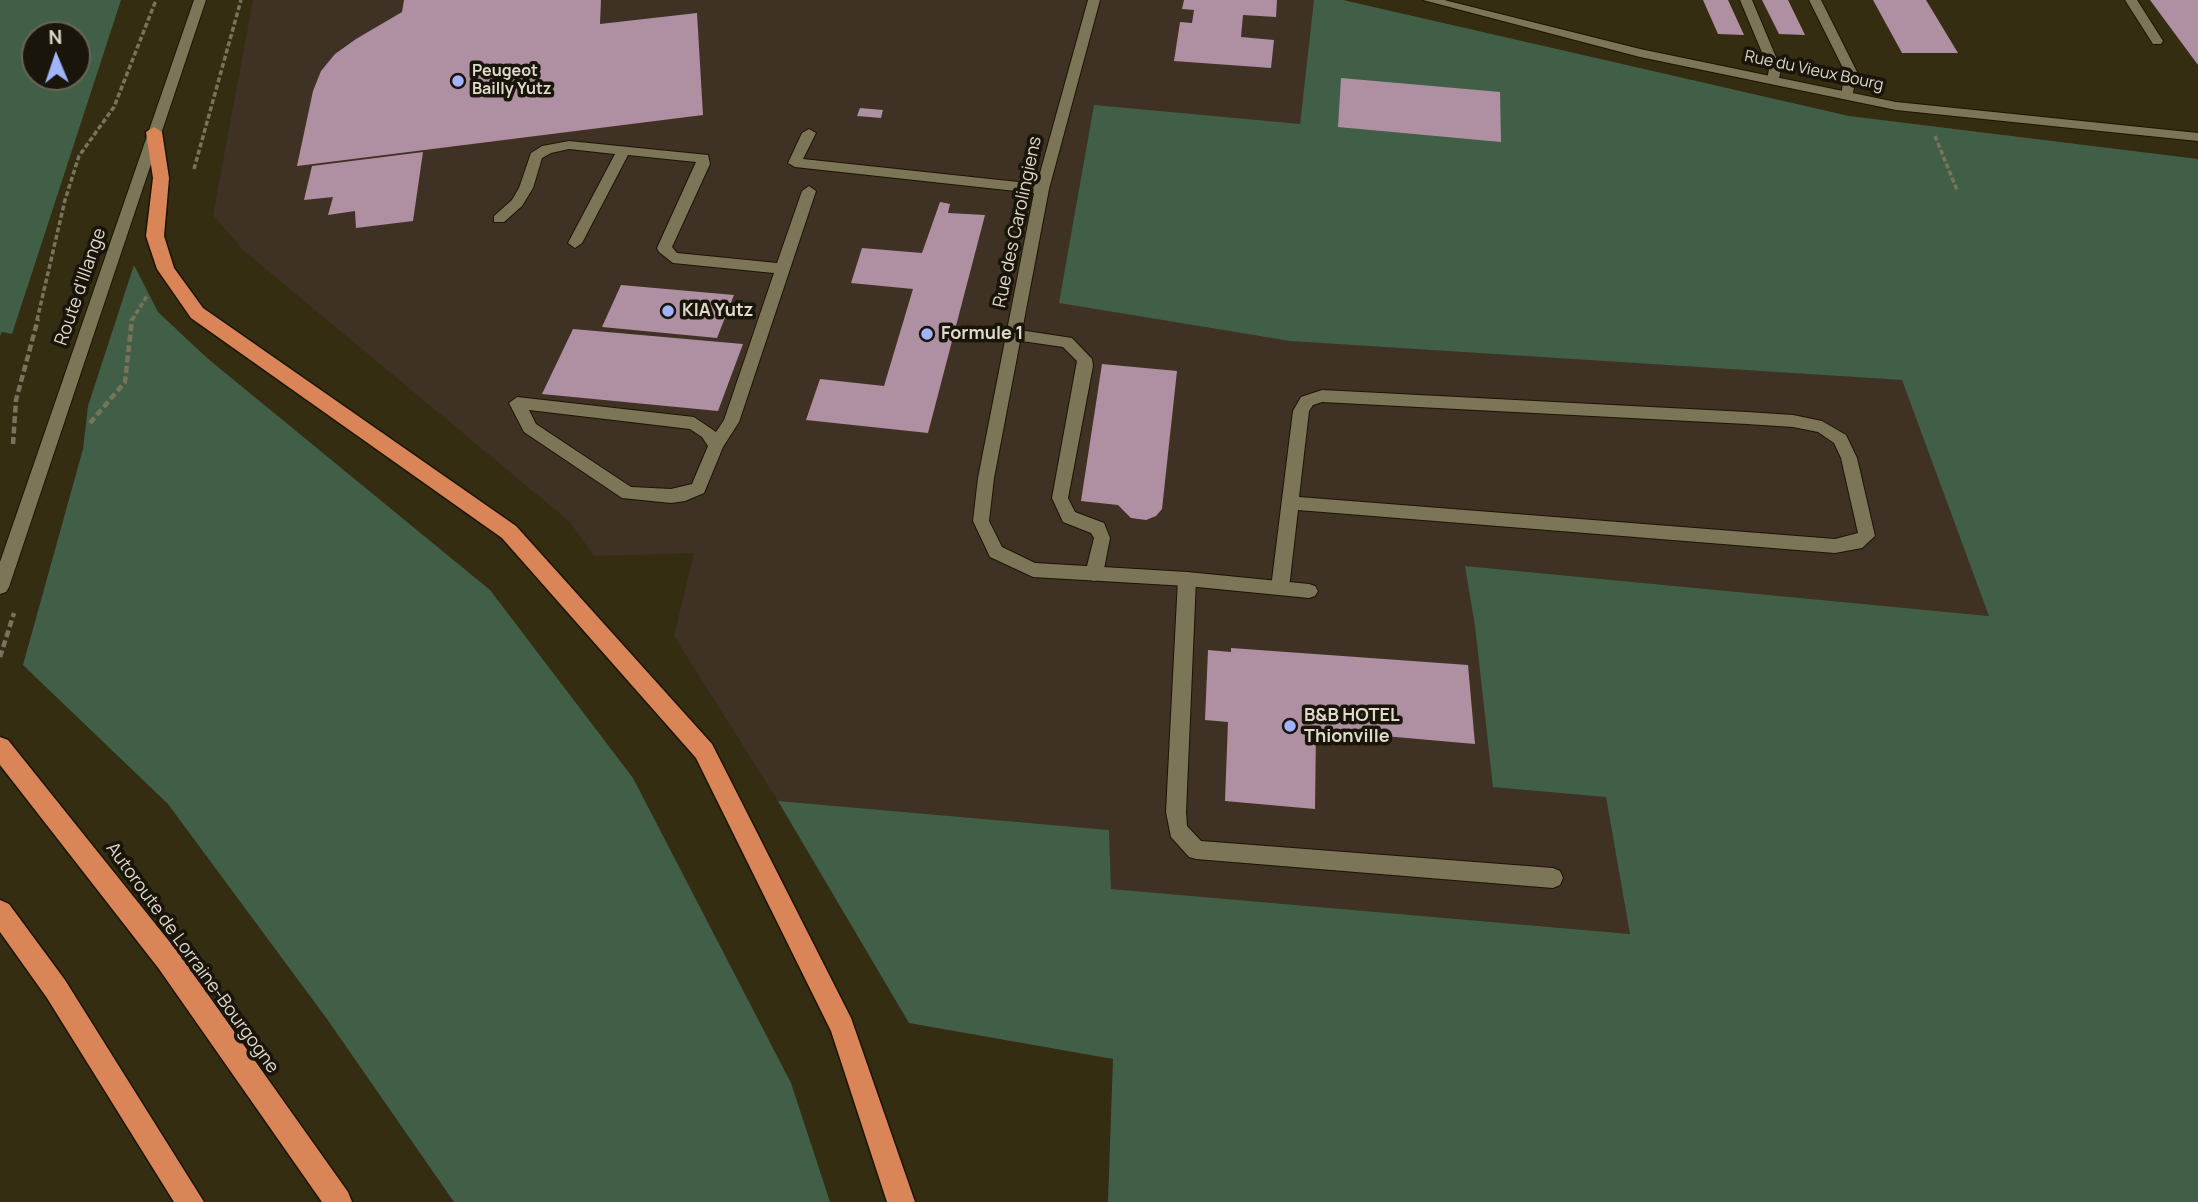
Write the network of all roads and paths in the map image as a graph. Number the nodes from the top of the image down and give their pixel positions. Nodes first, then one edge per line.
1 (156, 0) edge
2 (200, 0) edge
3 (241, 0) edge
4 (1094, 0) edge
5 (1429, 0) edge
6 (1746, 0) edge
7 (1815, 0) edge
8 (2131, 0) edge
9 (2157, 41) dead end
10 (1773, 80) junction
11 (1847, 95) junction
12 (1924, 110) junction
13 (154, 132) junction
14 (809, 133) dead end
15 (2198, 137) edge
16 (624, 150) junction
17 (193, 172) dead end
18 (1042, 189) junction
19 (1957, 190) dead end
20 (809, 191) dead end
21 (499, 219) dead end
22 (575, 243) dead end
23 (166, 269) junction
24 (783, 269) junction
25 (1013, 335) junction
26 (716, 445) junction
27 (13, 446) dead end
28 (41, 465) junction
29 (1290, 503) junction
30 (1094, 574) junction
31 (1187, 579) junction
32 (0, 587) edge
33 (1280, 588) junction
34 (1308, 591) dead end
35 (0, 747) edge
36 (1553, 878) dead end
37 (0, 912) edge
38 (0, 932) edge
39 (56, 989) junction
40 (190, 1202) edge
41 (338, 1202) edge
42 (901, 1202) edge

1 - 27 path
2 - 13 street, Route d'Illange
3 - 17 path
4 - 18 street, Rue des Carolingiens
5 - 10 street, Rue du Vieux Bourg
6 - 10 street
7 - 11 street
8 - 9 street
10 - 11 street, Rue du Vieux Bourg
11 - 12 street, Rue du Vieux Bourg
12 - 15 street, Rue du Vieux Bourg
12 - 19 path
13 - 23 highway
13 - 28 street, Route d'Illange
14 - 18 street
16 - 21 street
16 - 22 street
16 - 24 street
18 - 25 street, Rue des Carolingiens
20 - 24 street
23 - 28 path
23 - 42 highway
24 - 26 street
25 - 30 street
25 - 30 street, Rue des Carolingiens
26 - 26 street
28 - 32 street, Route d'Illange
29 - 29 street
29 - 33 street
30 - 31 street, Rue des Carolingiens
31 - 33 street, Rue des Carolingiens
31 - 36 street
33 - 34 street, Rue des Carolingiens
35 - 41 highway, Autoroute de Lorraine-Bourgogne
37 - 39 highway
38 - 39 highway
39 - 40 highway

